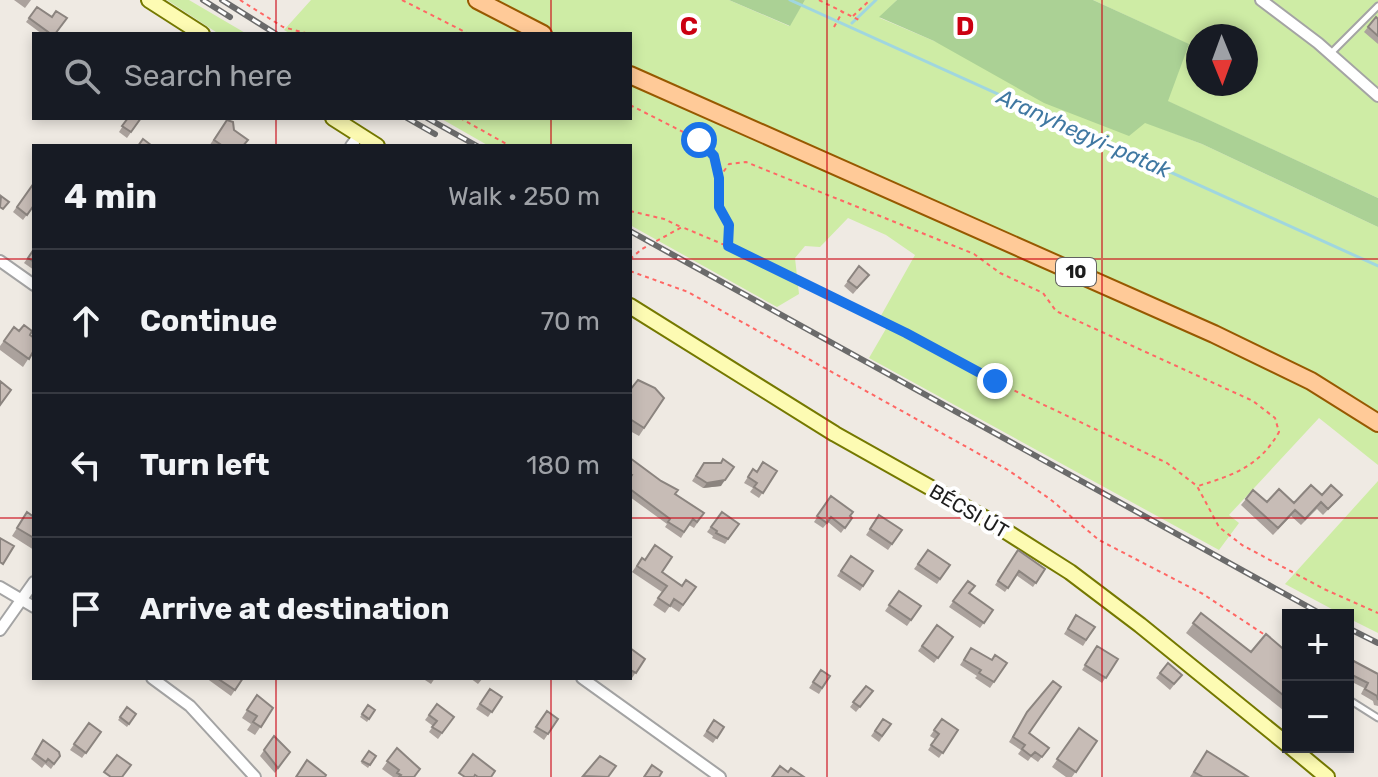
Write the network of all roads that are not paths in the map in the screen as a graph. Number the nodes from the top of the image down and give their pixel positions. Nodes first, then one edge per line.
1 (149, 0) edge
2 (1261, 0) edge
3 (481, 1) edge
4 (1378, 6) edge
5 (199, 32) edge
6 (539, 32) edge
7 (1331, 54) junction
8 (632, 76) edge
9 (1378, 96) edge
10 (335, 120) edge
11 (355, 140) edge
12 (0, 261) edge
13 (32, 284) edge
14 (632, 307) edge
15 (1378, 423) edge
16 (32, 585) edge
17 (0, 587) edge
18 (22, 600) junction
19 (32, 606) edge
20 (0, 630) edge
21 (155, 680) edge
22 (585, 680) edge
23 (1354, 703) edge
24 (1378, 718) edge
25 (1282, 740) edge
26 (1298, 753) edge
27 (255, 777) edge
28 (720, 777) edge
29 (1327, 777) edge

1 - 5 street
2 - 7 street
3 - 6 main road
4 - 7 lane
7 - 9 street
8 - 15 main road, 10
10 - 11 street
12 - 13 street
14 - 25 street, BÉCSI ÚT
16 - 18 street
17 - 18 street
18 - 19 street
18 - 20 street
21 - 27 street
22 - 28 street
23 - 24 lane
26 - 29 street, BÉCSI ÚT

